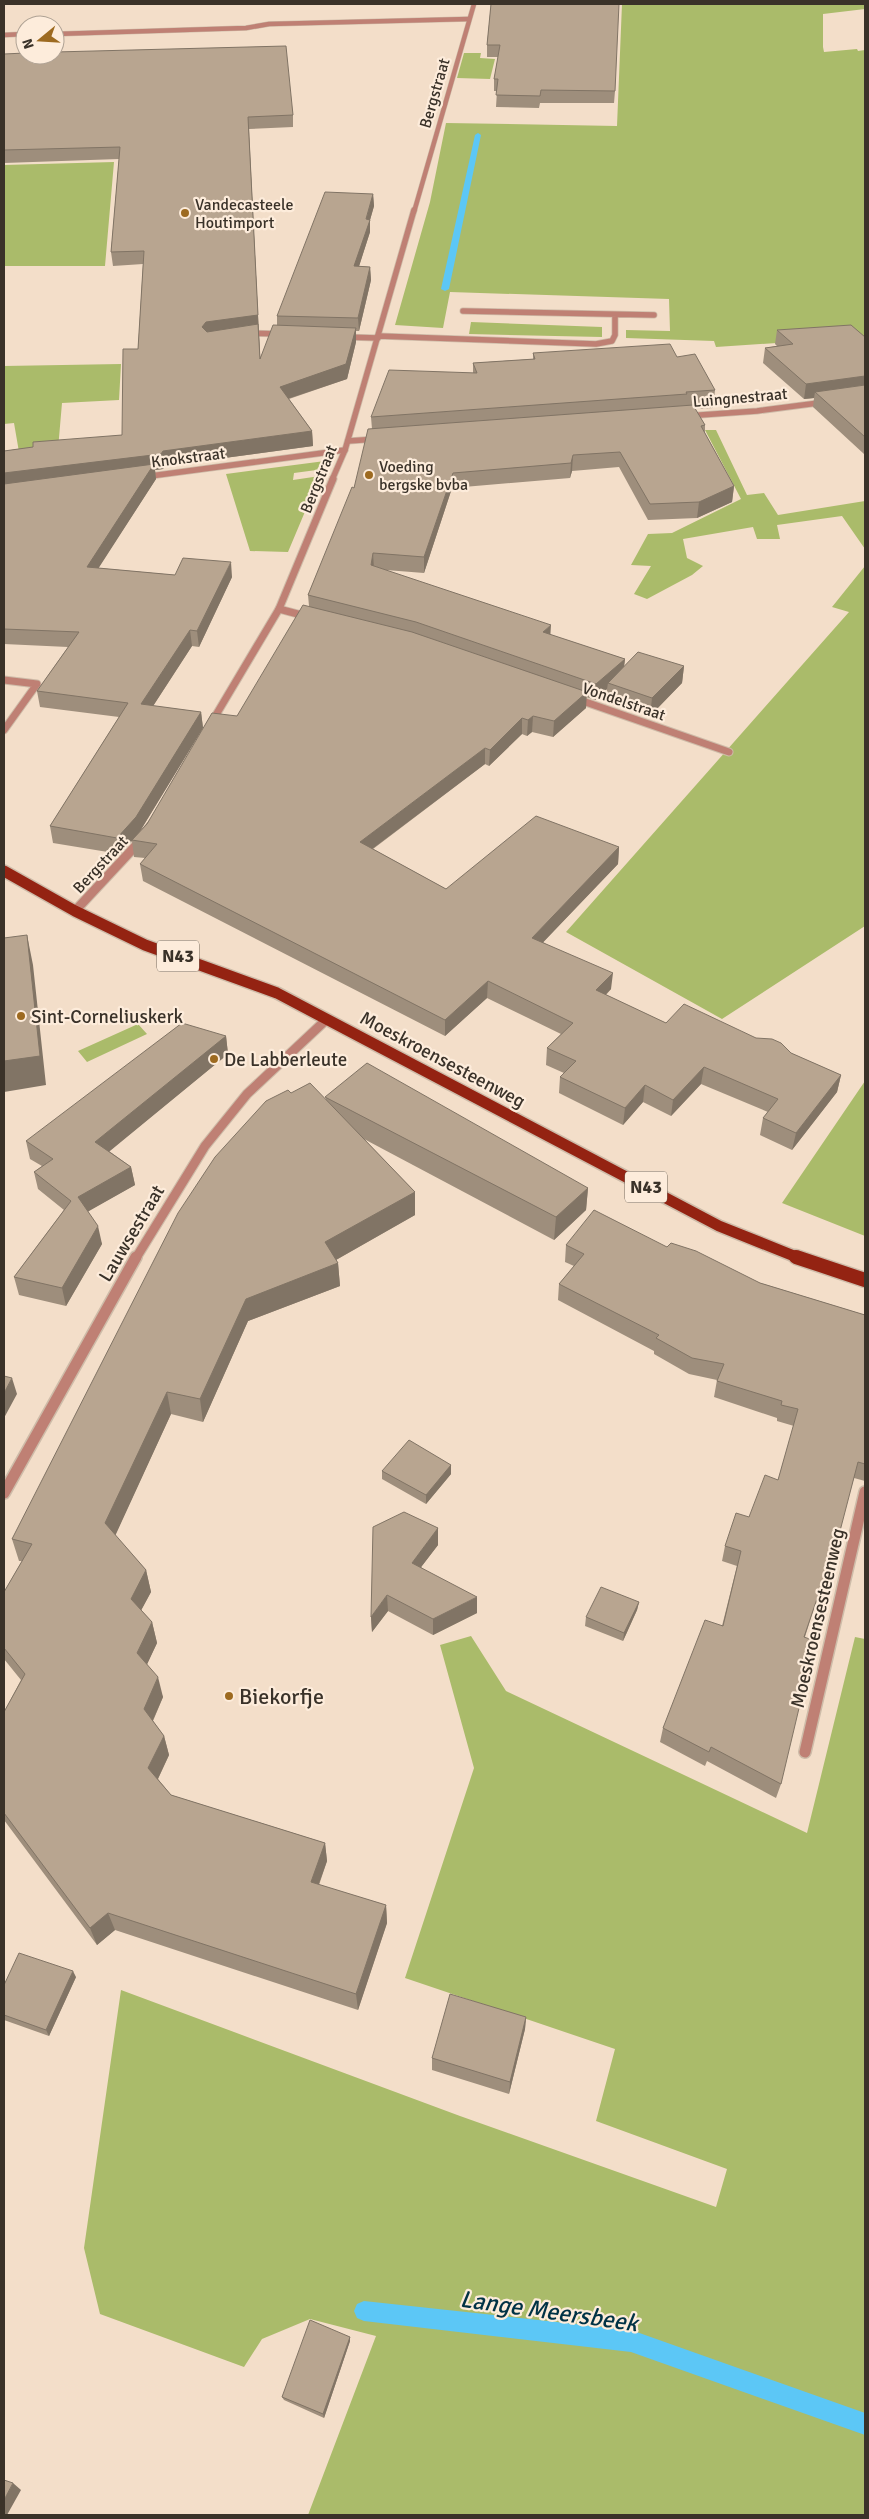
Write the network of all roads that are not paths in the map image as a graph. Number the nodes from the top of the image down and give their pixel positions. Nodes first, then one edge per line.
1 (474, 4) edge
2 (469, 19) junction
3 (65, 34) edge
4 (462, 310) dead end
5 (615, 315) junction
6 (654, 315) dead end
7 (241, 334) edge
8 (289, 334) edge
9 (338, 336) edge
10 (378, 337) junction
11 (837, 400) edge
12 (678, 416) edge
13 (386, 438) edge
14 (348, 441) junction
15 (345, 450) junction
16 (138, 478) edge
17 (279, 609) junction
18 (318, 619) edge
19 (4, 680) edge
20 (562, 694) edge
21 (4, 730) edge
22 (204, 736) edge
23 (729, 752) dead end
24 (149, 828) edge
25 (4, 871) edge
26 (75, 911) junction
27 (327, 1019) junction
28 (865, 1280) edge
29 (865, 1492) edge
30 (4, 1493) edge
31 (805, 1752) dead end

1 - 2 street, Bergstraat
2 - 3 street
2 - 10 street, Bergstraat
4 - 5 street
5 - 6 street
5 - 10 street
7 - 8 street
9 - 10 street
10 - 14 street, Bergstraat
11 - 12 street, Luingnestraat
13 - 14 street
14 - 15 street, Bergstraat
15 - 16 street, Knokstraat
15 - 17 street, Bergstraat
17 - 18 street
17 - 22 street, Bergstraat
19 - 21 street
20 - 23 street, Vondelstraat
24 - 26 street, Bergstraat
25 - 26 main road, Moeskroensesteenweg / N43
26 - 27 main road, Moeskroensesteenweg / N43
27 - 28 main road, Moeskroensesteenweg / N43
27 - 30 street, Lauwsestraat
29 - 31 street, Moeskroensesteenweg

